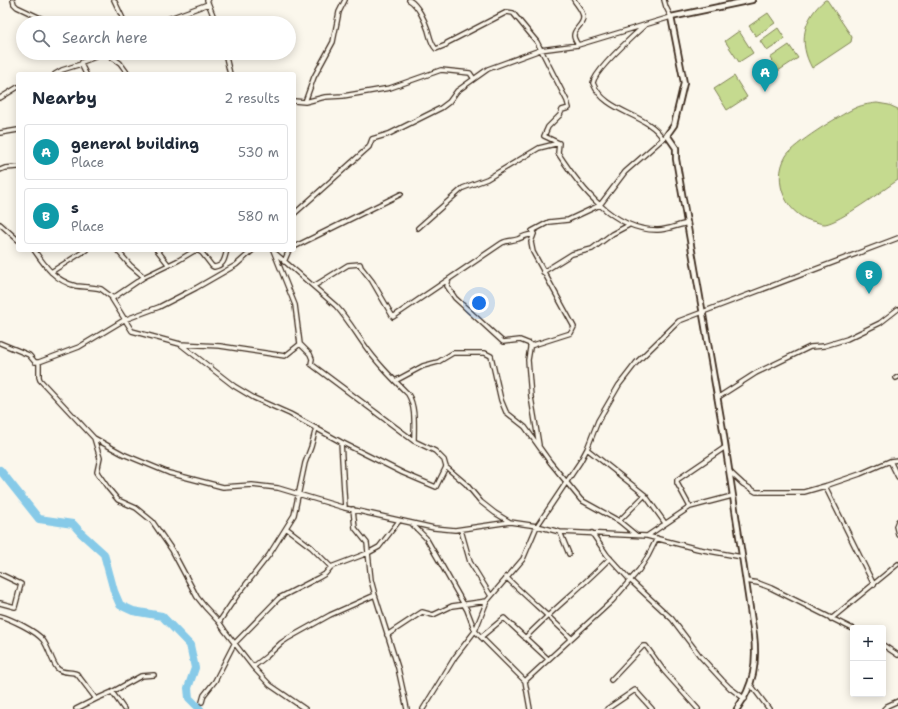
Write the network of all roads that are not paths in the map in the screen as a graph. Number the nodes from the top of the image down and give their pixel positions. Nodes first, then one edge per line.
1 (13, 0) edge
2 (114, 0) edge
3 (345, 0) edge
4 (409, 0) edge
5 (574, 0) edge
6 (664, 0) edge
7 (752, 0) edge
8 (207, 2) edge
9 (36, 16) edge
10 (122, 16) edge
11 (178, 16) edge
12 (213, 16) edge
13 (672, 17) junction
14 (647, 24) junction
15 (578, 45) junction
16 (540, 50) junction
17 (87, 60) edge
18 (116, 60) edge
19 (227, 60) edge
20 (81, 64) junction
21 (58, 72) edge
22 (85, 72) edge
23 (127, 72) edge
24 (230, 72) edge
25 (474, 78) junction
26 (16, 88) edge
27 (0, 98) edge
28 (296, 101) edge
29 (305, 102) junction
30 (16, 130) edge
31 (0, 134) edge
32 (667, 134) junction
33 (663, 139) junction
34 (559, 143) junction
35 (16, 167) edge
36 (0, 170) edge
37 (401, 194) dead end
38 (600, 205) junction
39 (296, 212) edge
40 (688, 223) junction
41 (0, 224) edge
42 (629, 225) junction
43 (418, 228) dead end
44 (534, 234) junction
45 (16, 238) edge
46 (898, 238) edge
47 (296, 246) edge
48 (35, 252) edge
49 (83, 252) edge
50 (118, 252) edge
51 (159, 252) edge
52 (192, 252) edge
53 (202, 252) edge
54 (227, 252) edge
55 (251, 252) edge
56 (273, 252) edge
57 (274, 252) edge
58 (288, 252) edge
59 (284, 262) junction
60 (168, 264) junction
61 (52, 272) junction
62 (543, 272) junction
63 (144, 277) junction
64 (449, 279) junction
65 (314, 286) junction
66 (113, 298) junction
67 (898, 309) edge
68 (703, 312) junction
69 (124, 320) junction
70 (0, 343) edge
71 (180, 344) junction
72 (300, 344) junction
73 (530, 346) junction
74 (39, 362) junction
75 (395, 381) junction
76 (718, 398) junction
77 (316, 428) junction
78 (94, 438) junction
79 (414, 441) junction
80 (341, 442) junction
81 (540, 447) junction
82 (724, 448) junction
83 (587, 449) junction
84 (890, 460) junction
85 (898, 460) edge
86 (446, 467) junction
87 (728, 470) junction
88 (898, 477) edge
89 (567, 482) junction
90 (825, 486) junction
91 (299, 493) junction
92 (645, 495) junction
93 (732, 496) junction
94 (690, 507) junction
95 (345, 508) junction
96 (353, 510) junction
97 (399, 521) junction
98 (619, 521) junction
99 (898, 521) edge
100 (510, 522) junction
101 (665, 523) junction
102 (413, 524) junction
103 (537, 526) junction
104 (286, 528) junction
105 (462, 530) junction
106 (560, 532) junction
107 (592, 533) junction
108 (898, 534) edge
109 (637, 536) junction
110 (647, 536) junction
111 (657, 538) junction
112 (368, 553) junction
113 (569, 554) dead end
114 (742, 557) junction
115 (610, 558) junction
116 (898, 564) edge
117 (331, 567) junction
118 (0, 574) edge
119 (506, 577) junction
120 (630, 580) junction
121 (746, 581) junction
122 (874, 585) junction
123 (375, 595) junction
124 (491, 596) junction
125 (487, 601) junction
126 (0, 603) edge
127 (463, 606) junction
128 (548, 615) junction
129 (0, 616) edge
130 (831, 619) junction
131 (219, 622) junction
132 (850, 628) edge
133 (475, 631) junction
134 (387, 635) junction
135 (481, 637) junction
136 (525, 638) junction
137 (571, 638) junction
138 (234, 644) junction
139 (886, 647) edge
140 (898, 655) edge
141 (548, 659) junction
142 (253, 667) junction
143 (154, 675) dead end
144 (611, 680) dead end
145 (525, 681) junction
146 (751, 685) junction
147 (112, 692) junction
148 (96, 699) junction
149 (745, 699) junction
150 (898, 700) edge
151 (202, 702) dead end
152 (612, 708) edge
153 (76, 709) edge
154 (124, 709) edge
155 (305, 709) edge
156 (407, 709) edge
157 (423, 709) edge
158 (530, 709) edge
159 (607, 709) edge
160 (652, 709) edge
161 (698, 709) edge
162 (737, 709) edge
163 (769, 709) edge
164 (884, 709) edge

1 - 9 street
2 - 10 street
3 - 29 street
4 - 16 street
5 - 15 street
6 - 13 street
7 - 13 street
8 - 11 street
8 - 12 street
13 - 14 street
13 - 32 street
14 - 15 street
14 - 33 street
15 - 16 street
16 - 25 street
16 - 34 street
17 - 20 street
18 - 23 street
19 - 24 street
20 - 21 street
20 - 22 street
25 - 29 street
25 - 39 street
26 - 27 street
28 - 29 street
30 - 31 street
32 - 33 street
32 - 40 street
33 - 38 street
34 - 38 street
34 - 43 street
35 - 36 street
37 - 47 street
38 - 42 street
38 - 44 street
40 - 42 street
40 - 68 street
41 - 45 street
42 - 62 street
44 - 62 street
44 - 64 street
46 - 68 street
48 - 61 street
49 - 61 street
50 - 63 street
51 - 60 street
52 - 60 street
53 - 54 street
55 - 69 street
56 - 72 street
57 - 59 street
58 - 59 street
59 - 65 street
60 - 63 street
61 - 66 street
62 - 73 street
63 - 66 street
64 - 65 street
64 - 73 street
65 - 75 street
66 - 69 street
67 - 76 street
68 - 76 street
68 - 83 street
69 - 71 street
69 - 74 street
70 - 74 street
71 - 72 street
71 - 77 street
72 - 79 street
73 - 81 street
74 - 78 street
75 - 79 street
75 - 81 street
76 - 82 street
77 - 80 street
77 - 91 street
78 - 91 street
78 - 131 street
79 - 86 street
80 - 86 street
80 - 95 street
81 - 89 street
82 - 87 street
82 - 94 street
83 - 89 street
83 - 92 street
84 - 85 street
84 - 88 street
84 - 90 street
86 - 100 street
87 - 90 street
87 - 93 street
89 - 98 street
89 - 103 street
90 - 122 street
91 - 95 street
91 - 104 street
92 - 98 street
92 - 101 street
93 - 94 street
93 - 114 street
94 - 101 street
95 - 96 street
96 - 97 street
96 - 112 street
97 - 102 street
97 - 112 street
98 - 109 street
99 - 108 street
100 - 103 street
100 - 105 street
101 - 110 street
102 - 105 street
102 - 127 street
103 - 106 street
103 - 119 street
104 - 117 street
104 - 131 street
105 - 124 street
106 - 107 street
106 - 113 street
107 - 109 street
107 - 115 street
109 - 110 street
110 - 111 street
111 - 114 street
111 - 120 street
112 - 117 street
112 - 123 street
114 - 121 street
115 - 120 street
115 - 128 street
116 - 122 street
117 - 138 street
118 - 126 street
119 - 124 street
119 - 128 street
120 - 137 street
120 - 149 street
121 - 130 street
121 - 146 street
122 - 130 street
123 - 134 street
123 - 142 street
124 - 125 street
125 - 127 street
125 - 133 street
127 - 133 street
127 - 134 street
128 - 136 street
128 - 137 street
129 - 148 street
130 - 132 street
131 - 138 street
133 - 135 street
133 - 157 street
134 - 156 street
135 - 136 street
135 - 145 street
136 - 141 street
137 - 141 street
138 - 142 street
138 - 151 street
139 - 140 street
141 - 145 street
142 - 155 street
143 - 147 street
144 - 161 street
145 - 158 street
146 - 149 street
146 - 163 street
147 - 148 street
147 - 154 street
148 - 153 street
149 - 162 street
150 - 164 street
152 - 159 street
152 - 160 street

